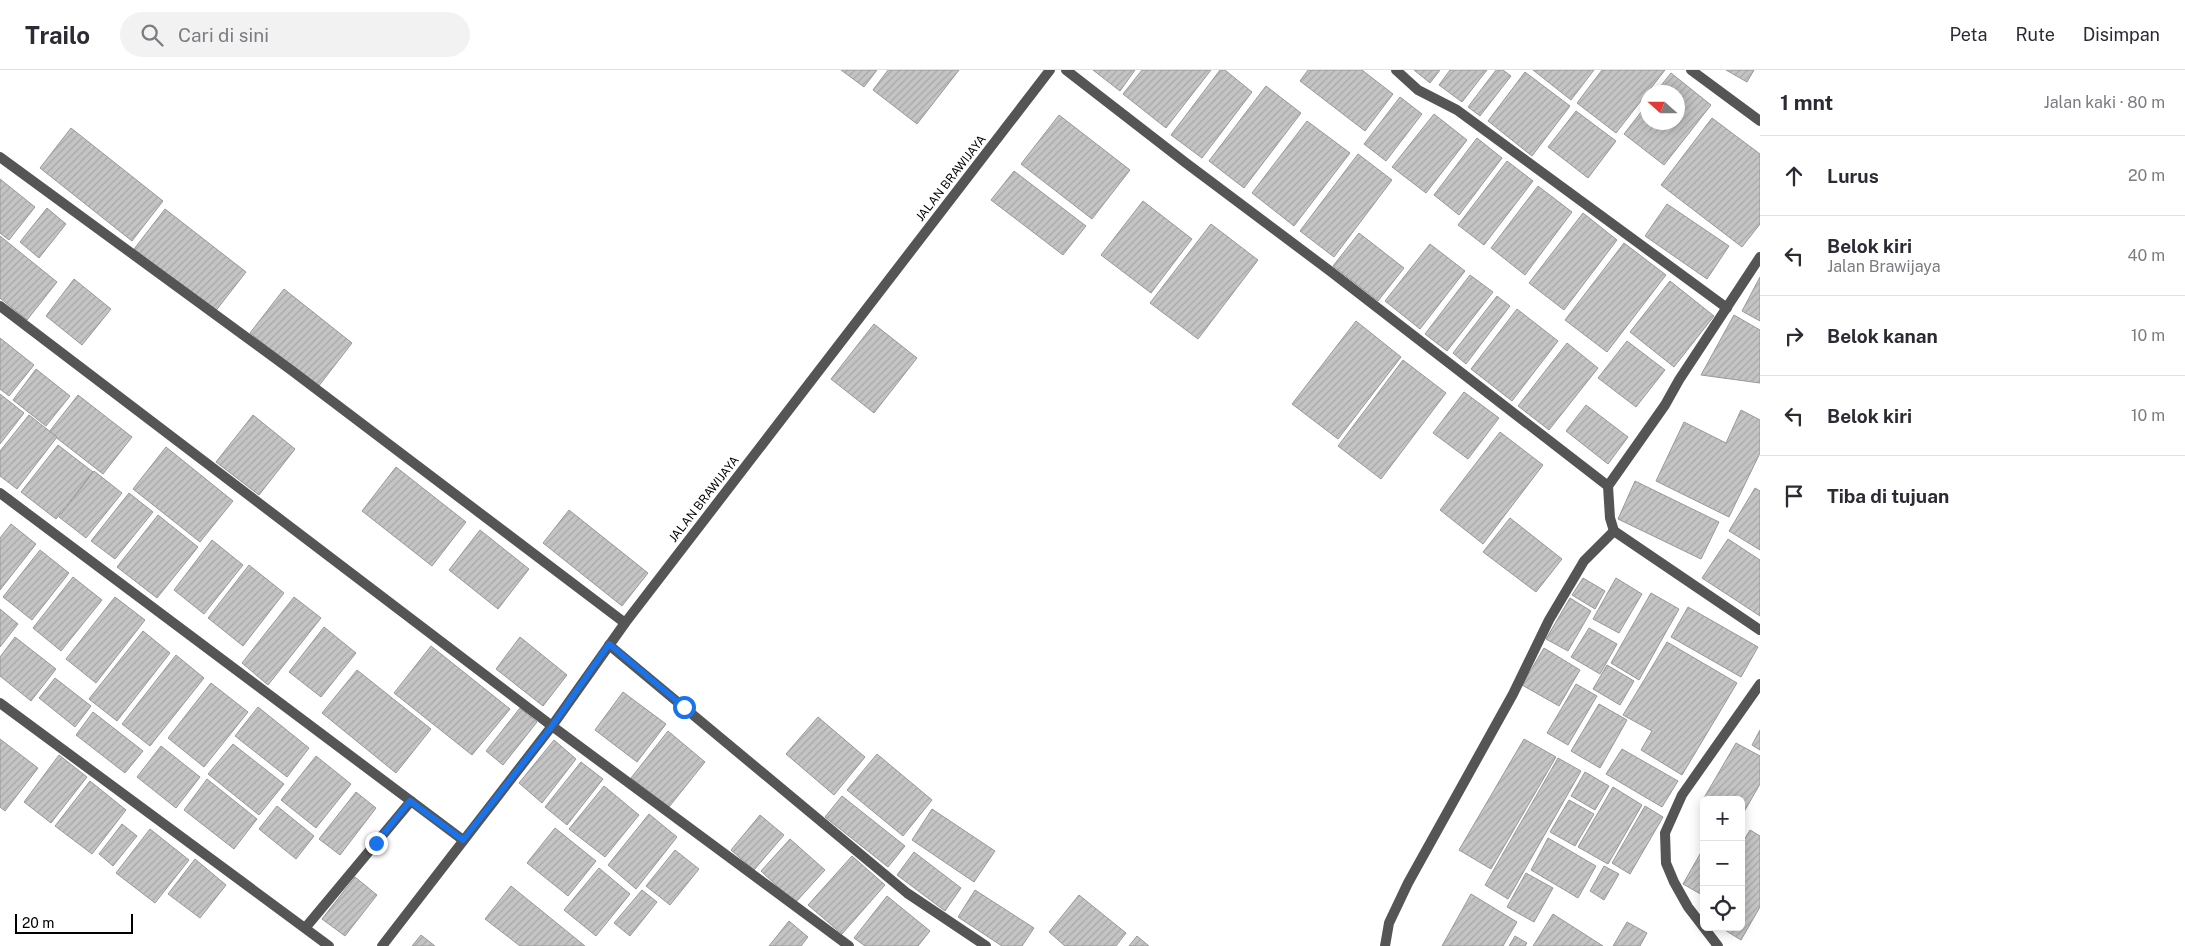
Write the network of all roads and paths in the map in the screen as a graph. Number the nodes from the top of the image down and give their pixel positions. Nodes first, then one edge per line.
1 (1050, 70) edge
2 (1066, 70) edge
3 (1396, 70) edge
4 (1691, 70) edge
5 (1760, 121) edge
6 (0, 157) edge
7 (1760, 257) edge
8 (0, 306) edge
9 (1727, 308) junction
10 (1608, 486) junction
11 (0, 493) edge
12 (1614, 531) junction
13 (625, 623) junction
14 (1760, 630) edge
15 (609, 644) junction
16 (1760, 684) edge
17 (0, 703) edge
18 (552, 726) junction
19 (410, 801) junction
20 (463, 840) junction
21 (306, 927) junction
22 (330, 946) edge
23 (382, 946) edge
24 (849, 946) edge
25 (986, 946) edge
26 (1384, 946) edge
27 (1718, 946) edge

1 - 13 street, JALAN BRAWIJAYA
2 - 10 street
3 - 9 street
4 - 5 street
6 - 13 street
7 - 9 street
8 - 18 street
9 - 10 street
10 - 12 street
11 - 19 street
12 - 14 street
12 - 26 street
13 - 15 street, JALAN BRAWIJAYA
15 - 18 street, JALAN BRAWIJAYA
15 - 25 street
16 - 27 street
17 - 21 street
18 - 20 street, JALAN BRAWIJAYA
18 - 24 street
19 - 20 street
19 - 21 street
20 - 23 street, JALAN BRAWIJAYA
21 - 22 street

